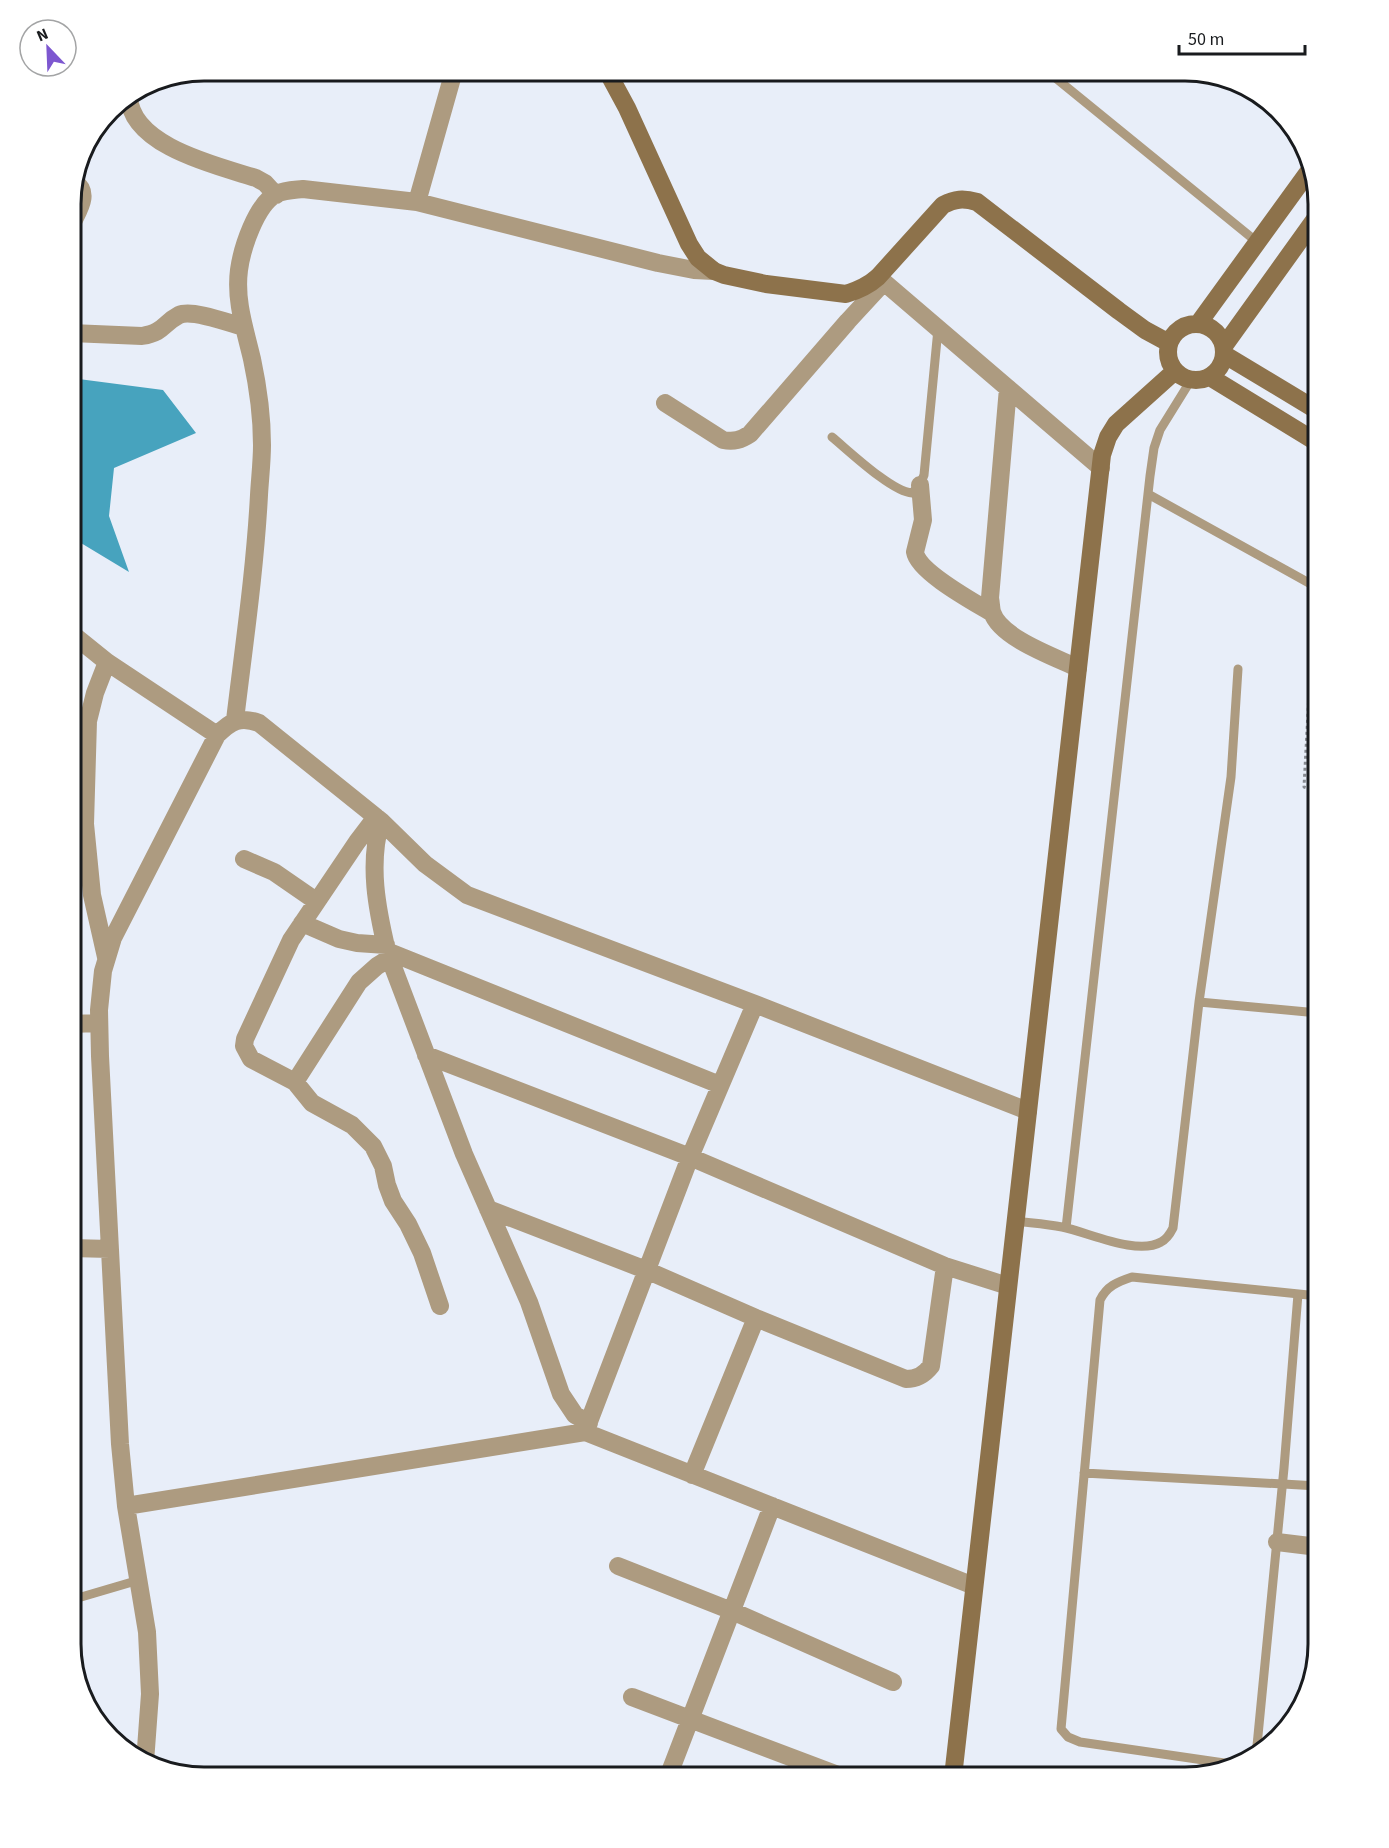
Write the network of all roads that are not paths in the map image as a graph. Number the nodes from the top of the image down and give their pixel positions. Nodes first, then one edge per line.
1 (451, 81) edge
2 (612, 81) edge
3 (1059, 81) edge
4 (130, 105) edge
5 (1305, 176) edge
6 (276, 195) junction
7 (417, 202) junction
8 (1308, 230) edge
9 (1257, 242) junction
10 (714, 271) junction
11 (881, 279) junction
12 (1198, 324) junction
13 (244, 327) junction
14 (938, 329) junction
15 (81, 333) edge
16 (1169, 344) junction
17 (1225, 351) junction
18 (1174, 371) junction
19 (1210, 377) junction
20 (1191, 380) junction
21 (1008, 388) junction
22 (665, 403) dead end
23 (1308, 405) edge
24 (832, 437) dead end
25 (1308, 437) edge
26 (1101, 468) junction
27 (920, 485) junction
28 (1148, 494) junction
29 (1308, 583) edge
30 (992, 614) junction
31 (81, 641) edge
32 (107, 662) junction
33 (1078, 668) junction
34 (1238, 669) dead end
35 (235, 720) junction
36 (81, 730) edge
37 (218, 735) junction
38 (81, 763) edge
39 (378, 819) junction
40 (244, 858) dead end
41 (316, 901) junction
42 (302, 922) junction
43 (388, 952) junction
44 (106, 959) junction
45 (1199, 1002) junction
46 (755, 1004) junction
47 (1308, 1012) edge
48 (99, 1023) junction
49 (81, 1024) edge
50 (426, 1055) junction
51 (295, 1082) junction
52 (720, 1085) junction
53 (1028, 1111) junction
54 (690, 1157) junction
55 (488, 1209) junction
56 (1016, 1221) junction
57 (1066, 1228) junction
58 (81, 1248) edge
59 (110, 1249) junction
60 (945, 1266) junction
61 (646, 1270) junction
62 (1008, 1286) junction
63 (1298, 1294) junction
64 (1308, 1295) edge
65 (440, 1306) dead end
66 (756, 1318) junction
67 (587, 1428) junction
68 (1084, 1473) junction
69 (692, 1475) junction
70 (1283, 1482) junction
71 (1308, 1485) edge
72 (126, 1506) junction
73 (772, 1506) junction
74 (1277, 1542) junction
75 (1308, 1546) edge
76 (618, 1566) dead end
77 (139, 1580) junction
78 (974, 1586) junction
79 (81, 1597) edge
80 (732, 1611) junction
81 (893, 1682) dead end
82 (632, 1697) dead end
83 (690, 1719) junction
84 (1257, 1744) edge
85 (146, 1752) edge
86 (1218, 1762) edge
87 (672, 1767) edge
88 (814, 1767) edge
89 (954, 1767) edge

1 - 7 street
2 - 10 street
3 - 9 lane
4 - 6 street
5 - 9 street
6 - 7 street
6 - 13 street
7 - 10 street
8 - 17 street
9 - 12 street
10 - 11 street
11 - 14 street
11 - 16 street
11 - 22 street
12 - 16 street
12 - 17 street
13 - 15 street
13 - 35 street
14 - 21 street
14 - 27 lane
16 - 18 street
17 - 19 street
17 - 23 street
18 - 20 street
18 - 26 street
19 - 20 street
19 - 25 street
20 - 28 lane
21 - 26 street
21 - 30 street
24 - 27 lane
26 - 33 street
27 - 30 street
28 - 29 lane
28 - 57 lane
30 - 33 street
31 - 32 street
32 - 36 street
32 - 37 street
33 - 53 street
34 - 45 lane
35 - 37 street
35 - 39 street
37 - 44 street
38 - 44 street
39 - 41 street
39 - 43 street
39 - 46 street
40 - 41 street
41 - 42 street
42 - 43 street
42 - 51 street
43 - 50 street
43 - 51 street
43 - 52 street
44 - 48 street
45 - 47 lane
45 - 57 lane
46 - 52 street
46 - 53 street
48 - 49 street
48 - 59 street
50 - 54 street
50 - 55 street
51 - 65 street
52 - 54 street
53 - 56 street
54 - 60 street
54 - 61 street
55 - 61 street
55 - 67 street
56 - 57 lane
56 - 62 street
58 - 59 street
59 - 72 street
60 - 62 street
60 - 66 street
61 - 66 street
61 - 67 street
62 - 78 street
63 - 64 lane
63 - 68 lane
63 - 70 lane
66 - 69 street
67 - 69 street
67 - 72 street
68 - 70 lane
68 - 86 lane
69 - 73 street
70 - 71 lane
70 - 74 lane
72 - 77 street
73 - 78 street
73 - 80 street
74 - 75 street
74 - 84 lane
76 - 80 street
77 - 79 lane
77 - 85 street
78 - 89 street
80 - 81 street
80 - 83 street
82 - 83 street
83 - 87 street
83 - 88 street

